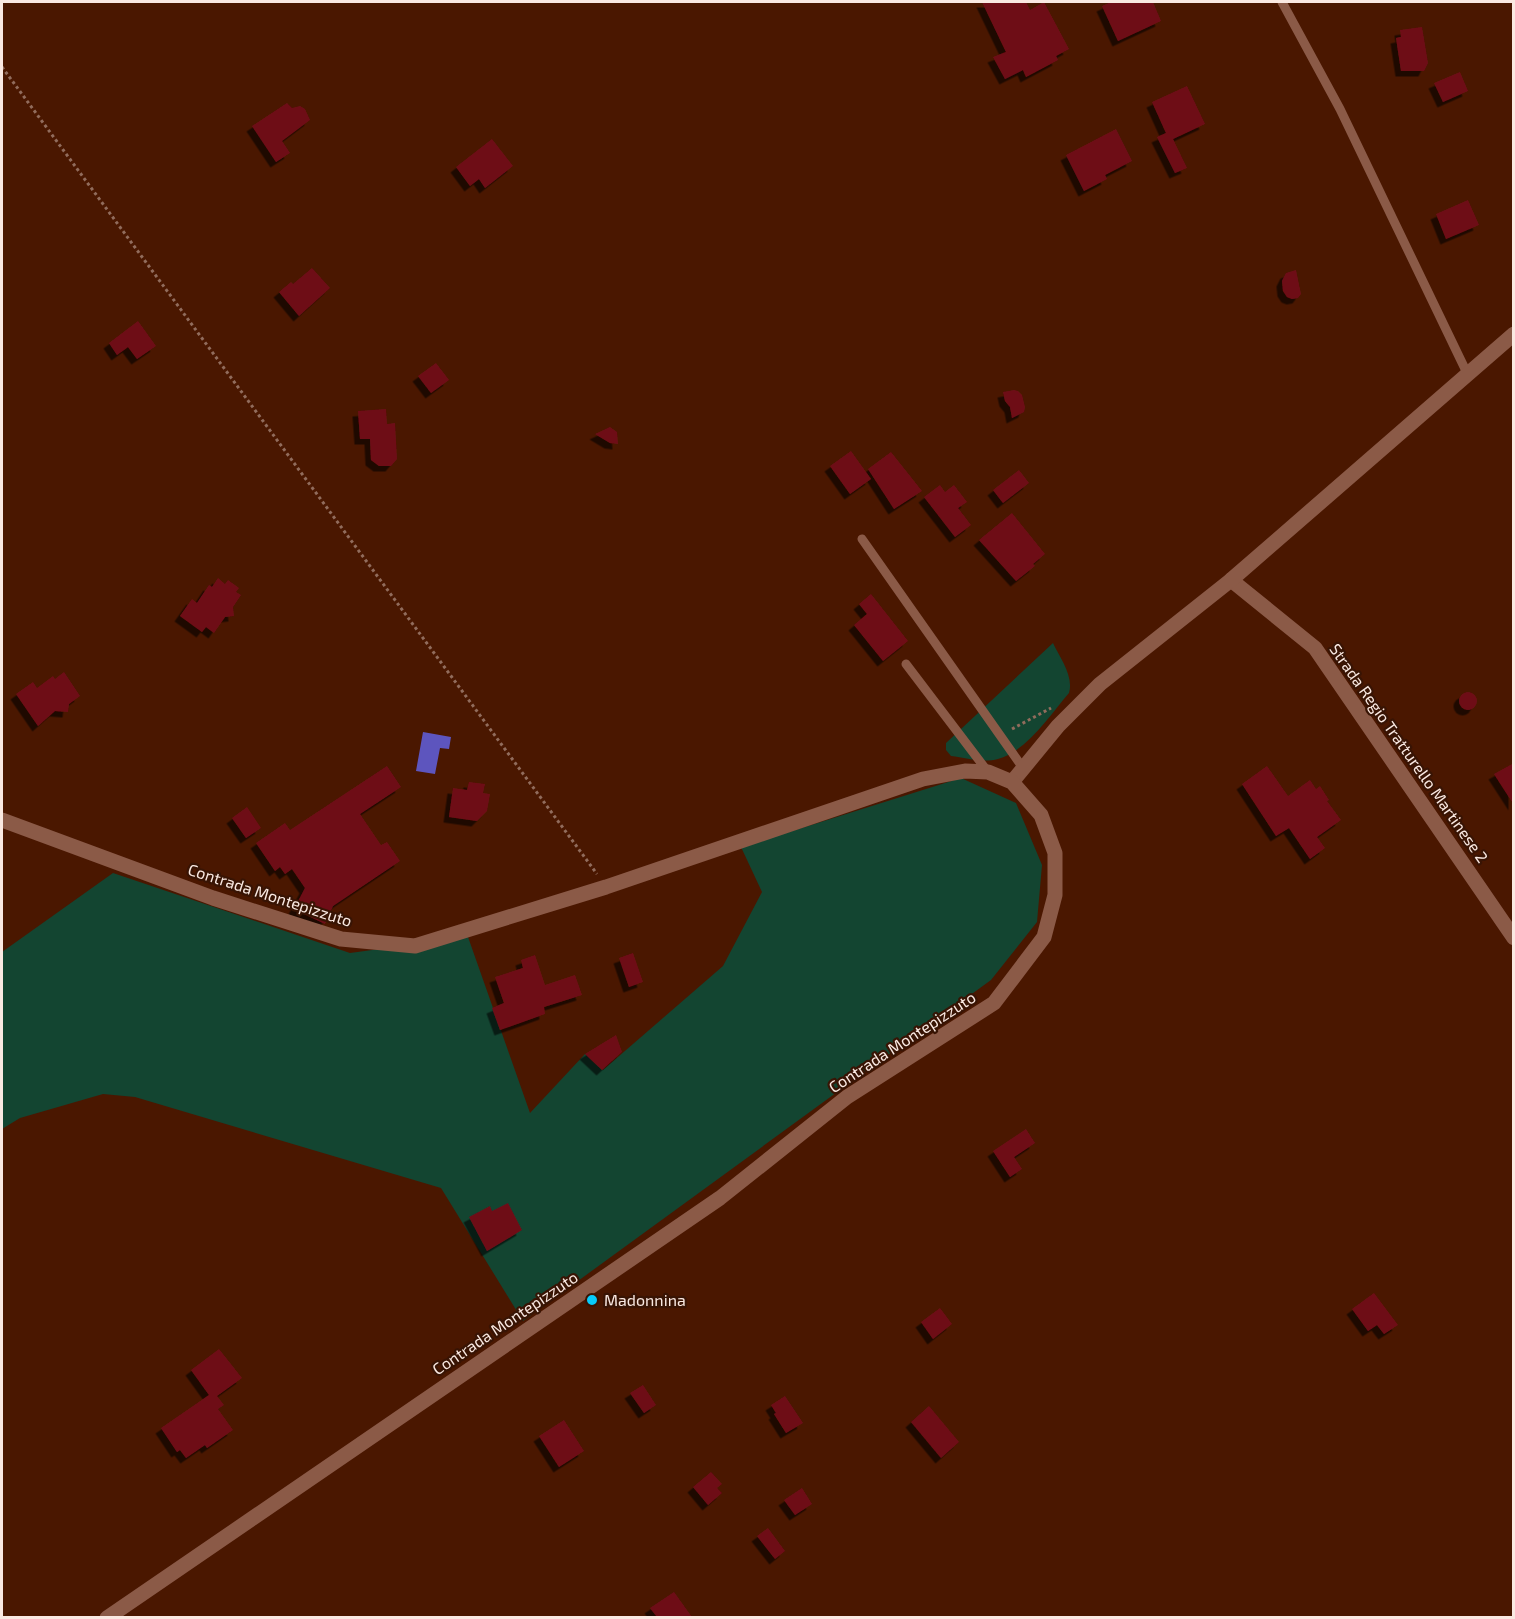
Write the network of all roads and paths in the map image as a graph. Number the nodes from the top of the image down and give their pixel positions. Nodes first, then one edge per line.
1 (1282, 2) edge
2 (2, 67) edge
3 (1514, 334) edge
4 (1467, 373) junction
5 (862, 539) dead end
6 (1231, 580) junction
7 (906, 664) dead end
8 (1085, 698) junction
9 (1000, 735) junction
10 (1023, 768) junction
11 (988, 772) junction
12 (1012, 782) junction
13 (2, 820) edge
14 (606, 887) junction
15 (1514, 938) edge
16 (107, 1617) edge

1 - 4 lane
2 - 14 path
3 - 4 street
4 - 6 street
5 - 9 lane
6 - 8 street
6 - 15 street, Strada Regio Tratturello Martinese 2
7 - 11 lane
8 - 9 path
8 - 10 street
9 - 10 lane
10 - 12 street
11 - 12 street, Contrada Montepizzuto
11 - 14 street, Contrada Montepizzuto
12 - 16 street, Contrada Montepizzuto
13 - 14 street, Contrada Montepizzuto

